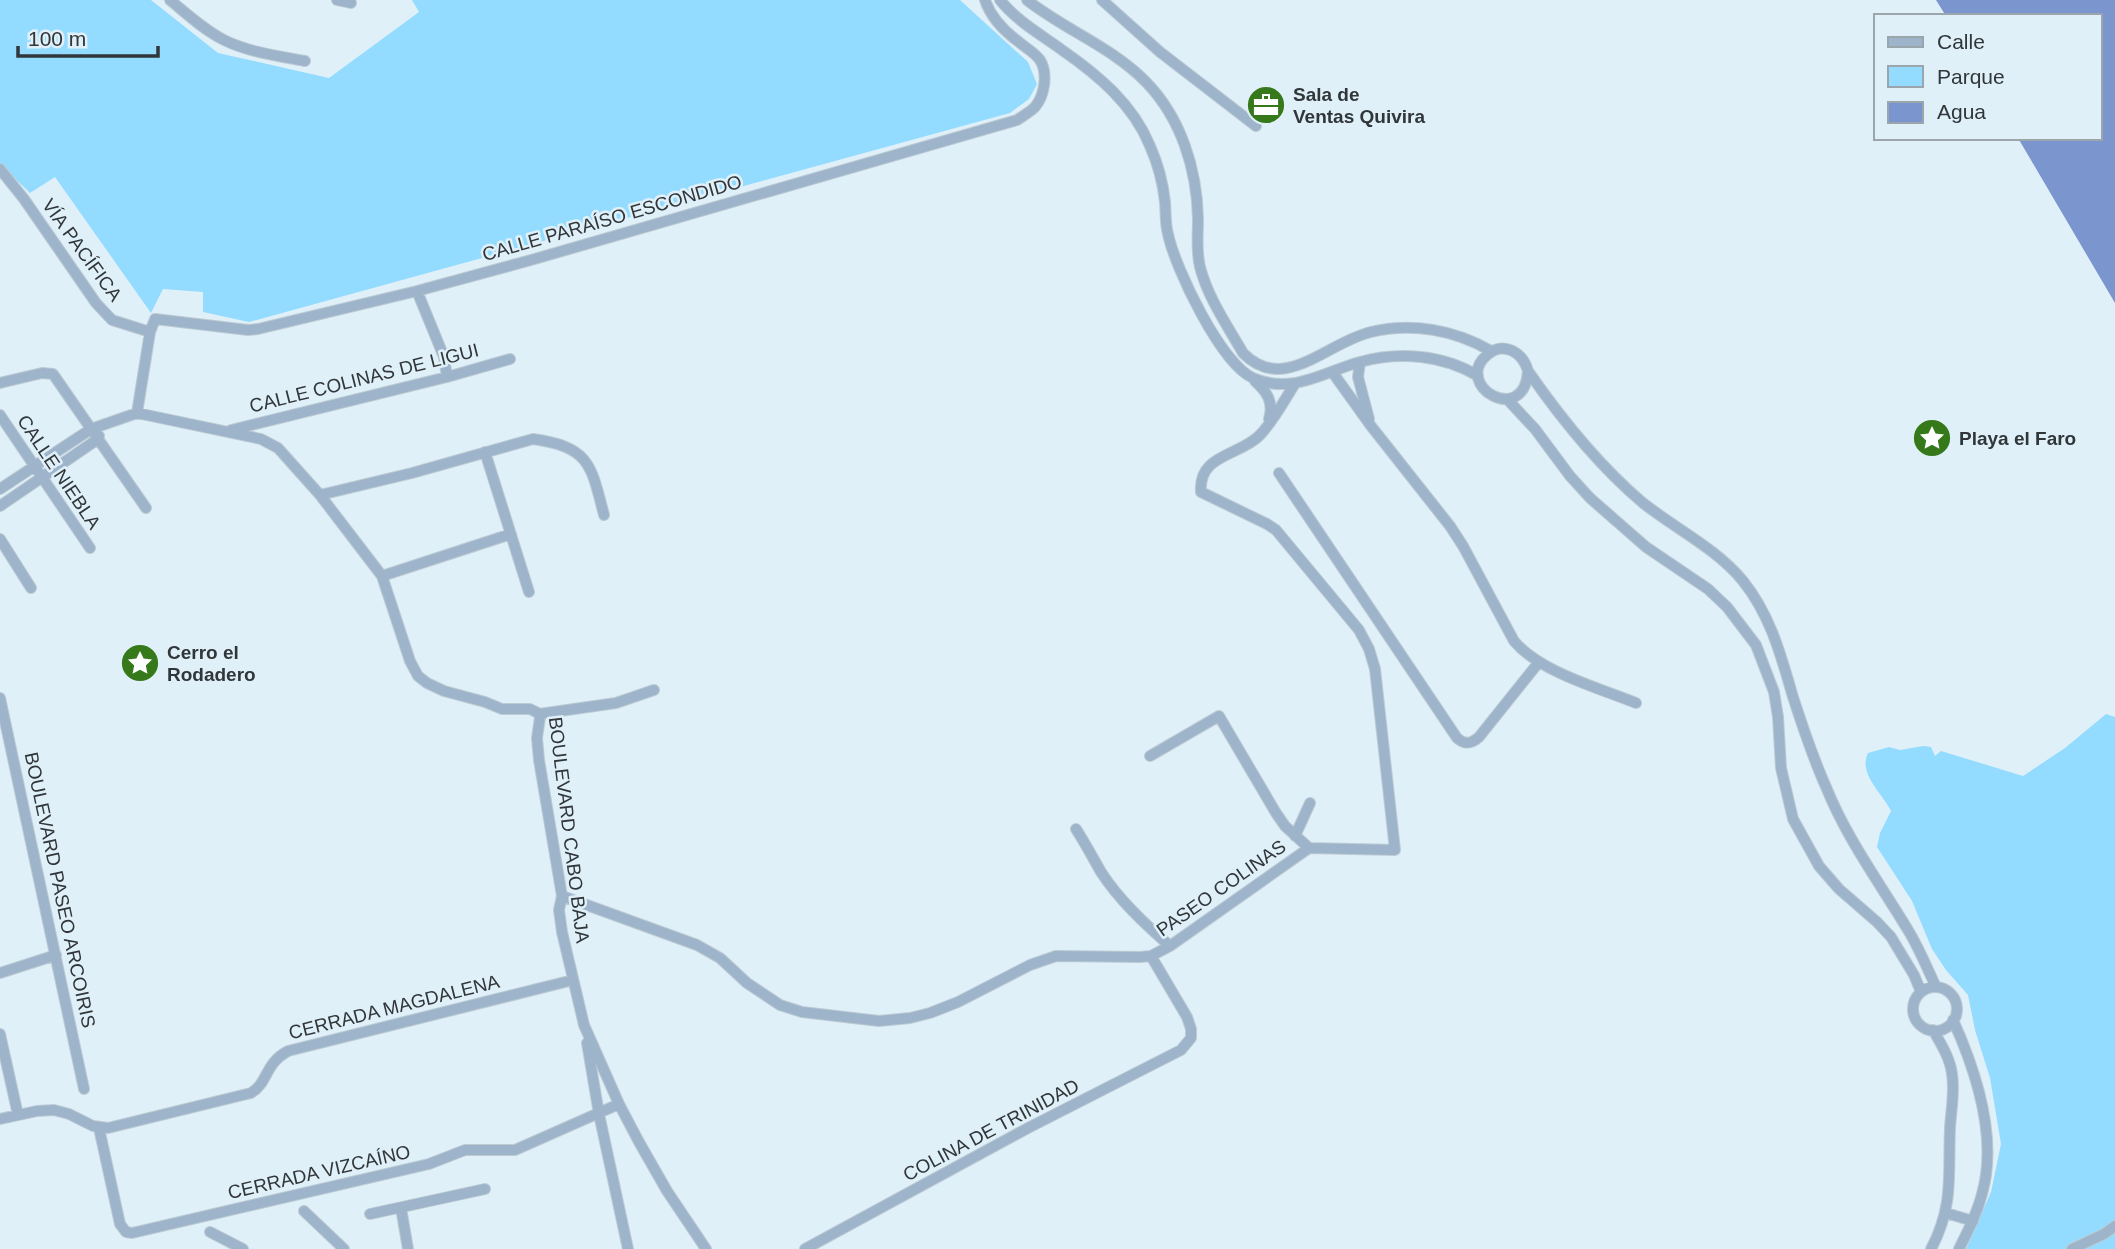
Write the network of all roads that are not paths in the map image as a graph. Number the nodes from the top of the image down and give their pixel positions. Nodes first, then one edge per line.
1 (170, 0) edge
2 (337, 0) edge
3 (985, 0) edge
4 (1000, 0) edge
5 (1027, 0) edge
6 (1102, 0) edge
7 (351, 3) dead end
8 (305, 61) dead end
9 (1256, 127) dead end
10 (0, 169) edge
11 (417, 291) junction
12 (150, 332) junction
13 (1491, 351) junction
14 (510, 359) dead end
15 (1360, 362) junction
16 (1528, 371) junction
17 (1333, 373) junction
18 (1250, 376) junction
19 (1478, 376) junction
20 (447, 377) junction
21 (0, 383) edge
22 (1294, 384) junction
23 (1507, 399) junction
24 (137, 413) junction
25 (0, 415) edge
26 (106, 425) junction
27 (1267, 426) junction
28 (1371, 426) junction
29 (90, 429) junction
30 (227, 431) junction
31 (98, 439) junction
32 (485, 452) junction
33 (34, 466) junction
34 (1279, 473) dead end
35 (42, 477) junction
36 (0, 489) edge
37 (320, 495) junction
38 (0, 506) edge
39 (146, 509) dead end
40 (604, 514) dead end
41 (511, 534) junction
42 (0, 539) edge
43 (90, 548) dead end
44 (382, 576) junction
45 (31, 588) dead end
46 (529, 592) dead end
47 (1539, 662) junction
48 (653, 690) dead end
49 (0, 698) edge
50 (1636, 703) dead end
51 (2, 712) edge
52 (539, 714) junction
53 (1150, 756) dead end
54 (1310, 803) dead end
55 (1076, 829) dead end
56 (1295, 836) junction
57 (1309, 848) junction
58 (562, 896) junction
59 (1170, 946) junction
60 (56, 955) junction
61 (1151, 956) junction
62 (0, 973) edge
63 (573, 980) junction
64 (1936, 987) junction
65 (1920, 992) junction
66 (1953, 1020) junction
67 (584, 1025) junction
68 (1933, 1030) junction
69 (0, 1034) edge
70 (1191, 1038) joint
71 (84, 1089) dead end
72 (619, 1104) junction
73 (599, 1114) junction
74 (18, 1115) junction
75 (0, 1119) edge
76 (99, 1128) junction
77 (485, 1189) dead end
78 (401, 1208) junction
79 (304, 1211) dead end
80 (1946, 1213) junction
81 (370, 1214) dead end
82 (1973, 1221) junction
83 (2115, 1226) edge
84 (210, 1232) dead end
85 (243, 1249) edge
86 (344, 1249) edge
87 (408, 1249) edge
88 (628, 1249) edge
89 (706, 1249) edge
90 (805, 1249) edge
91 (1931, 1249) edge
92 (1959, 1249) edge
93 (2073, 1249) edge

1 - 8 street
2 - 7 street
3 - 11 street, CALLE PARAÍSO ESCONDIDO
4 - 18 street
5 - 13 street
6 - 9 street
10 - 12 street, VÍA PACÍFICA
11 - 12 street, CALLE PARAÍSO ESCONDIDO
11 - 20 street
12 - 24 street
13 - 16 street
13 - 19 street
14 - 20 street, CALLE COLINAS DE LIGUI
15 - 17 street
15 - 19 street
15 - 28 street
16 - 23 street
16 - 64 street
17 - 22 street
17 - 28 street
18 - 22 street
18 - 27 street
19 - 23 street
20 - 30 street, CALLE COLINAS DE LIGUI
21 - 29 street
22 - 27 street
23 - 65 street
24 - 26 street
24 - 30 street, BOULEVARD CABO BAJA
25 - 33 street, CALLE NIEBLA
26 - 29 street
26 - 31 street
27 - 57 street, PASEO COLINAS
28 - 47 street
29 - 31 street
29 - 33 street
30 - 37 street, BOULEVARD CABO BAJA
31 - 35 street
31 - 39 street
32 - 37 street
32 - 40 street
32 - 41 street
33 - 35 street, CALLE NIEBLA
33 - 36 street
34 - 47 street
35 - 38 street
35 - 43 street, CALLE NIEBLA
37 - 44 street, BOULEVARD CABO BAJA
41 - 44 street
41 - 46 street
42 - 45 street
44 - 52 street, BOULEVARD CABO BAJA
47 - 50 street
48 - 52 street
49 - 51 street, BOULEVARD PASEO ARCOIRIS
51 - 60 street, BOULEVARD PASEO ARCOIRIS
52 - 58 street, BOULEVARD CABO BAJA
53 - 56 street
54 - 56 street
55 - 59 street
56 - 57 street
57 - 59 street, PASEO COLINAS
58 - 61 street, PASEO COLINAS
58 - 63 street, BOULEVARD CABO BAJA
59 - 61 street, PASEO COLINAS
60 - 62 street
60 - 71 street, BOULEVARD PASEO ARCOIRIS
61 - 70 street, PASEO COLINAS
63 - 67 street, BOULEVARD CABO BAJA
63 - 76 street, CERRADA MAGDALENA
64 - 65 street
64 - 66 street
65 - 68 street
66 - 68 street
66 - 82 street
67 - 72 street, BOULEVARD CABO BAJA
67 - 73 street, BOULEVARD CABO BAJA
68 - 80 street
69 - 74 street
70 - 90 street, COLINA DE TRINIDAD
72 - 73 street, CERRADA VIZCAÍNO
72 - 89 street, BOULEVARD CABO BAJA
73 - 76 street, CERRADA VIZCAÍNO
73 - 88 street, BOULEVARD CABO BAJA
74 - 75 street
74 - 76 street
77 - 78 street
78 - 81 street
78 - 87 street
79 - 86 street
80 - 82 street
80 - 91 street
82 - 92 street
83 - 93 street
84 - 85 street

